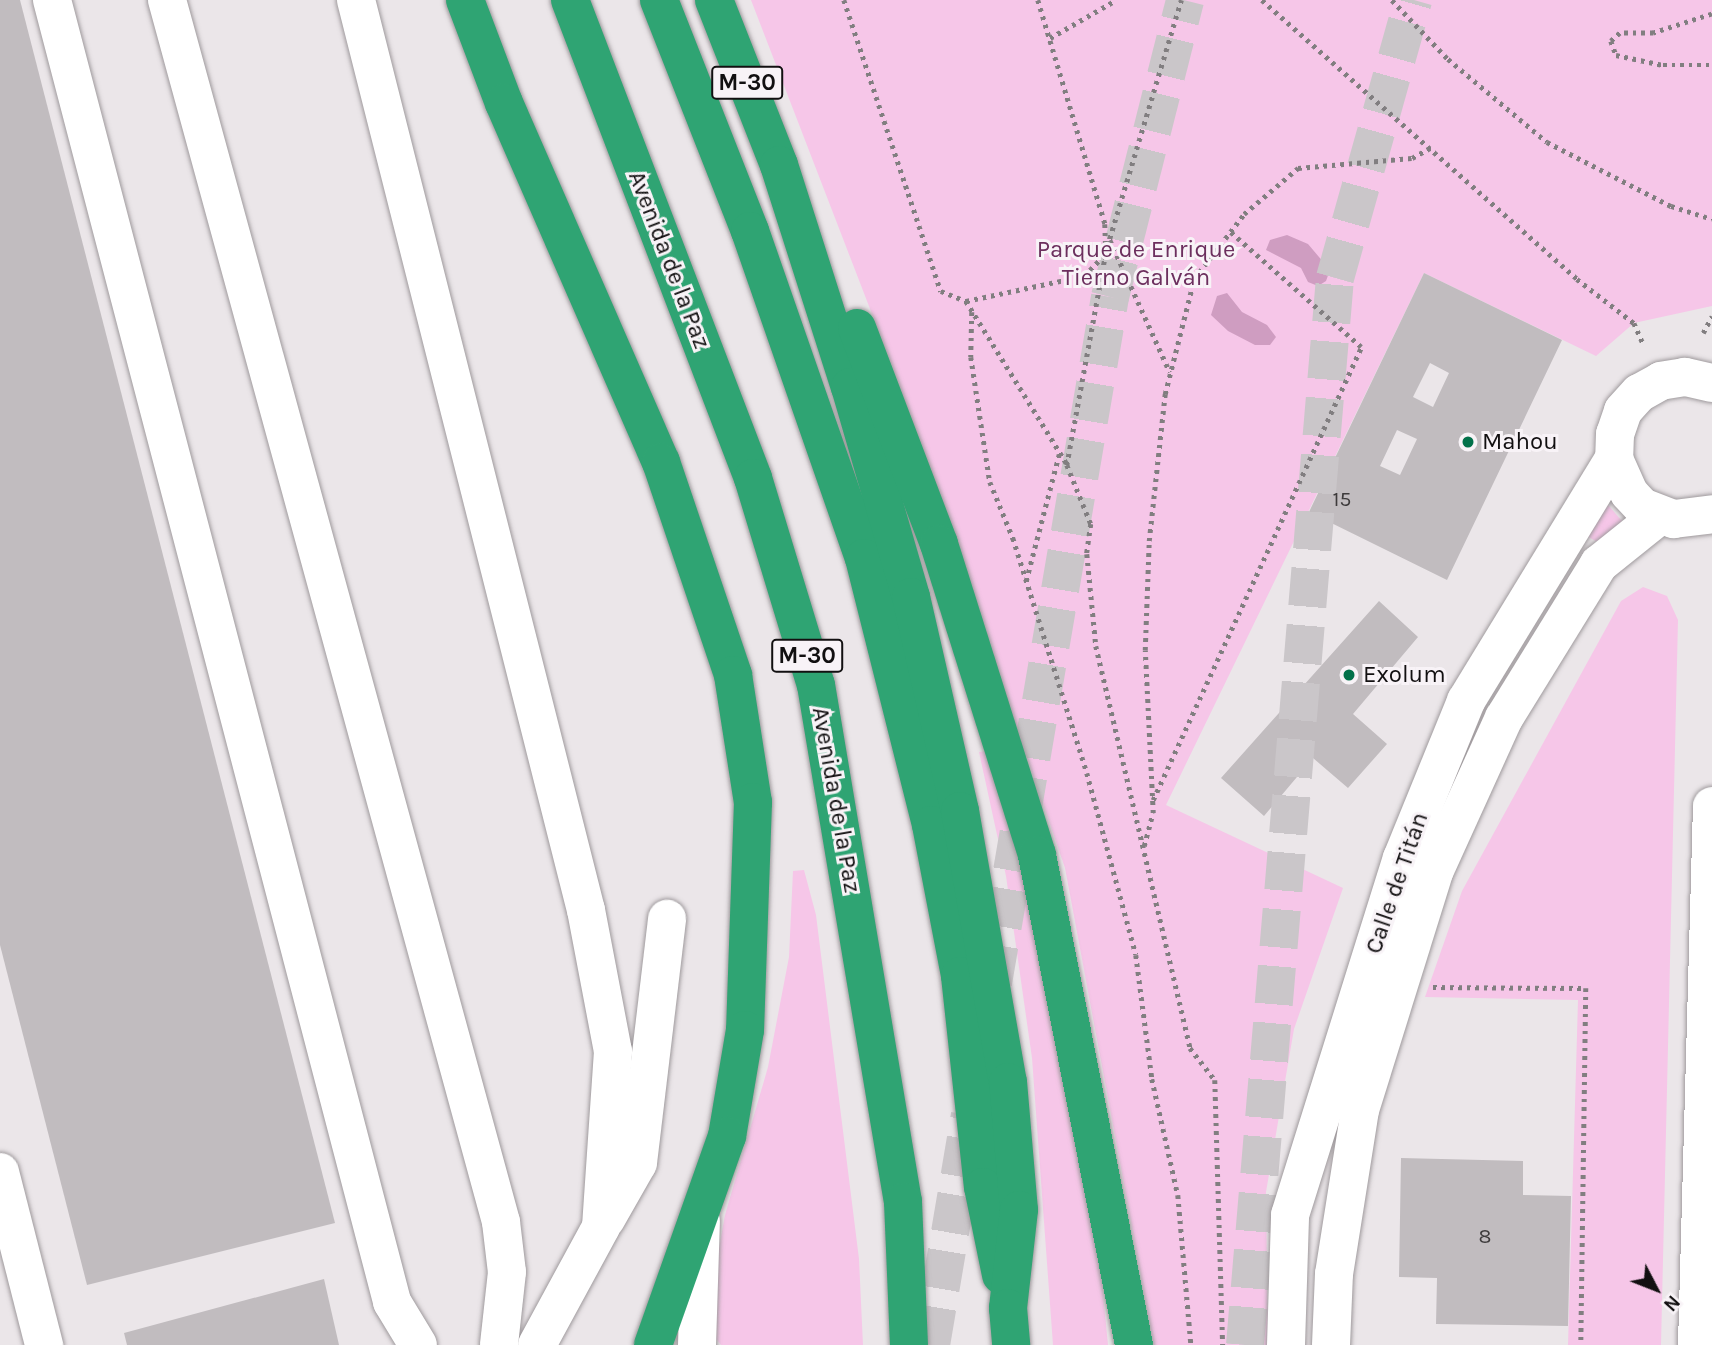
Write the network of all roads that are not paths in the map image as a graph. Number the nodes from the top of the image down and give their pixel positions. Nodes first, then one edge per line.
1 (52, 0) edge
2 (167, 0) edge
3 (356, 0) edge
4 (465, 0) edge
5 (570, 0) edge
6 (659, 0) edge
7 (715, 0) edge
8 (779, 165) junction
9 (1712, 383) edge
10 (1614, 458) junction
11 (1659, 516) junction
12 (1710, 522) edge
13 (1712, 806) edge
14 (667, 919) dead end
15 (1710, 968) edge
16 (0, 1172) edge
17 (701, 1215) junction
18 (601, 1227) junction
19 (1008, 1308) junction
20 (44, 1345) edge
21 (418, 1345) edge
22 (499, 1345) edge
23 (537, 1345) edge
24 (653, 1345) edge
25 (697, 1345) edge
26 (909, 1345) edge
27 (1011, 1345) edge
28 (1134, 1345) edge
29 (1286, 1345) edge
30 (1331, 1345) edge
31 (1697, 1345) edge

1 - 21 street
2 - 22 street
3 - 18 street
4 - 17 highway
5 - 26 highway, Avenida de la Paz / M-30
6 - 19 highway
7 - 8 highway, M-30
8 - 19 highway, M-30
8 - 28 highway
9 - 10 street
10 - 11 street
10 - 29 street, Calle de Titán
11 - 12 street
11 - 30 street, Calle de Titán
13 - 15 street
14 - 18 street
15 - 31 street
16 - 20 street
17 - 24 highway
17 - 25 street
18 - 23 street
19 - 27 highway, M-30

